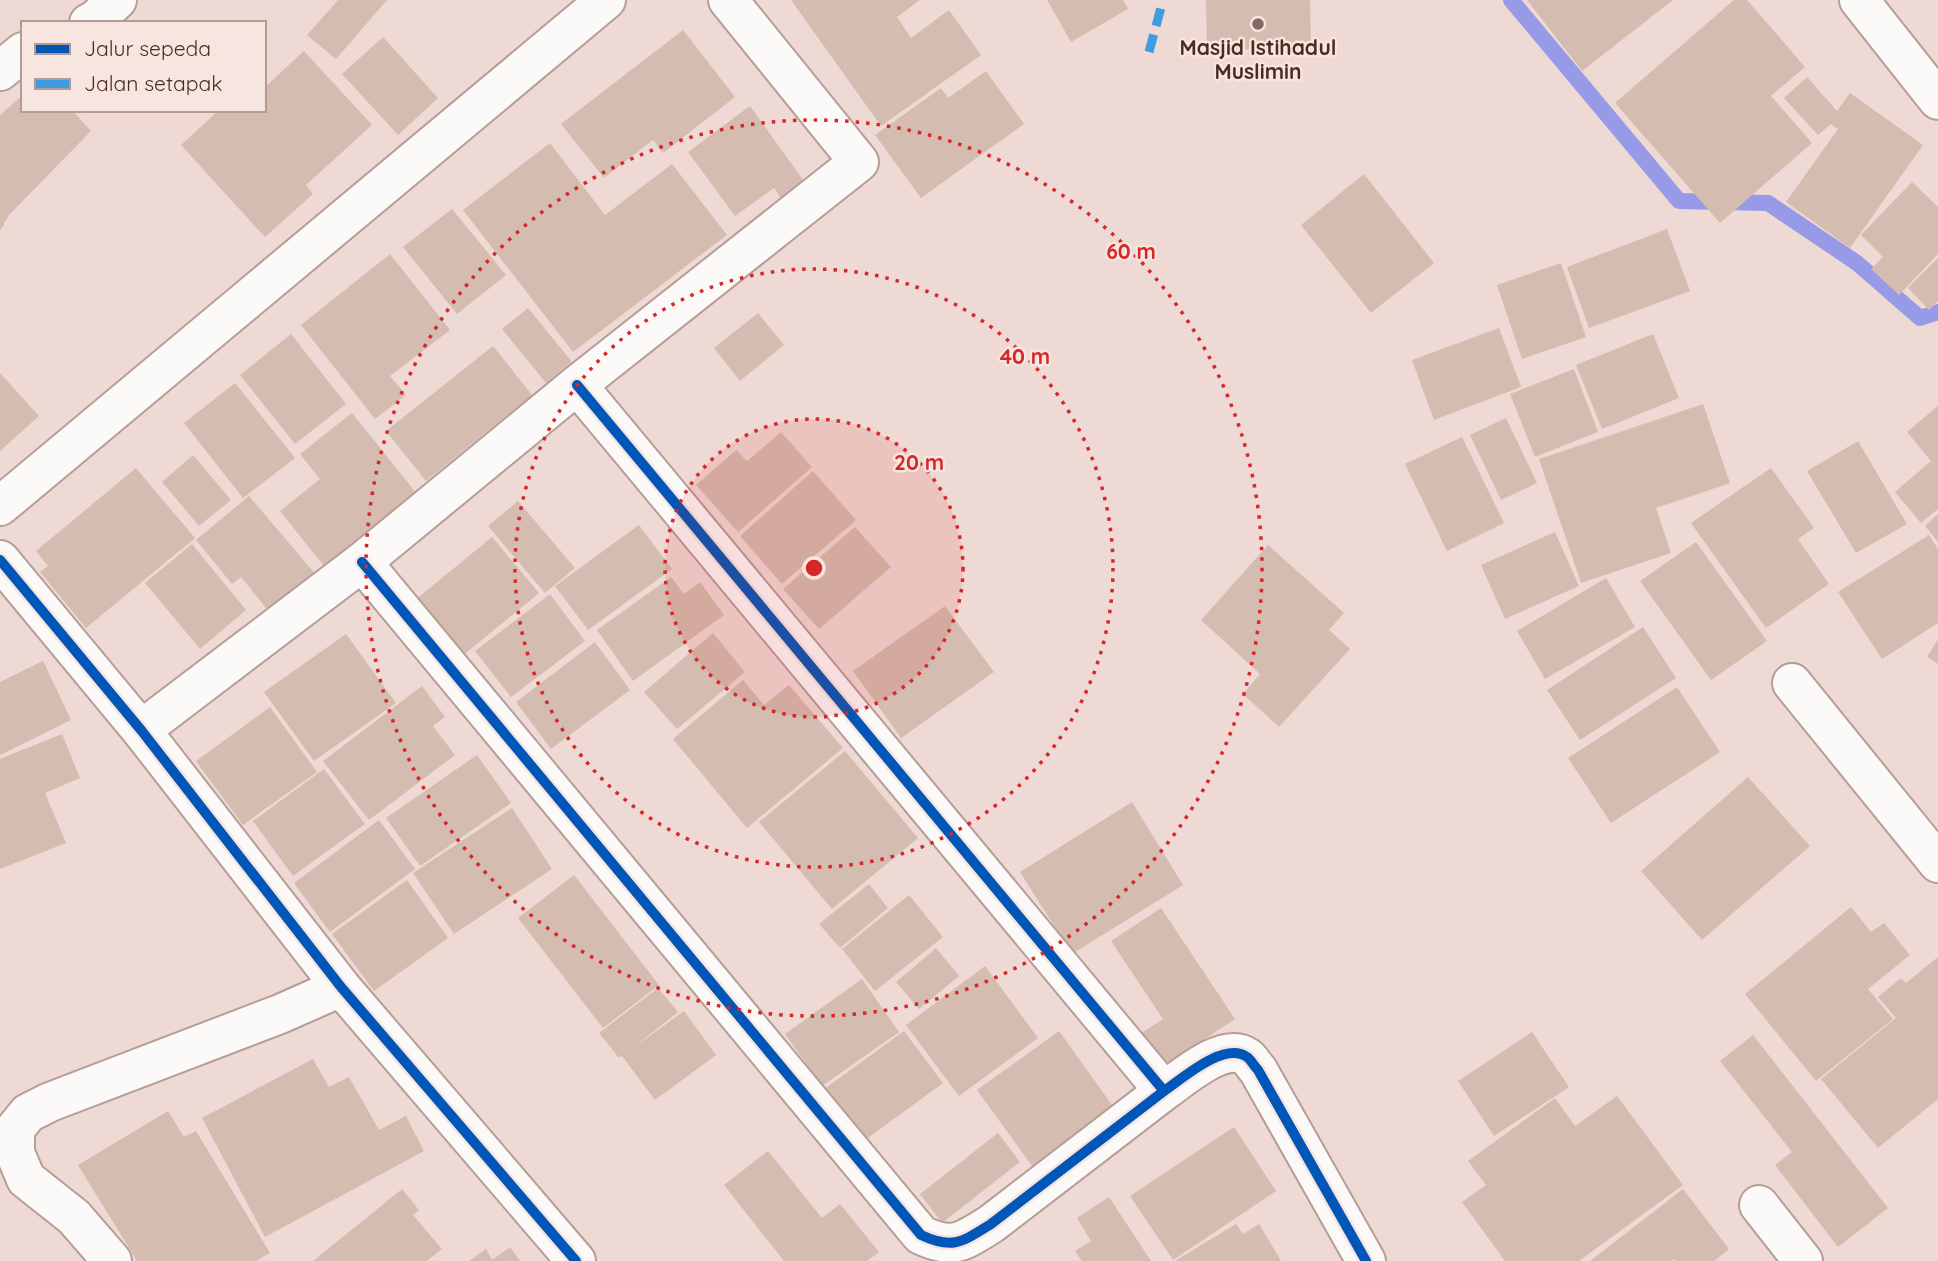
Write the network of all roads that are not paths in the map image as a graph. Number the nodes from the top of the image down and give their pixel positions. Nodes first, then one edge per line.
1 (117, 0) edge
2 (606, 0) edge
3 (728, 0) edge
4 (1859, 0) edge
5 (93, 21) edge
6 (21, 54) edge
7 (0, 71) edge
8 (1938, 100) edge
9 (577, 385) junction
10 (0, 506) edge
11 (0, 560) edge
12 (362, 562) junction
13 (1792, 683) dead end
14 (141, 730) junction
15 (1938, 863) edge
16 (341, 987) junction
17 (1164, 1091) junction
18 (1759, 1205) dead end
19 (112, 1261) edge
20 (576, 1261) edge
21 (1366, 1261) edge
22 (1803, 1261) edge

1 - 5 street
2 - 10 street
3 - 9 street
4 - 8 street
6 - 7 street
9 - 12 street
9 - 17 street
11 - 14 street
12 - 14 street
12 - 17 street
13 - 15 street
14 - 16 street
16 - 19 street
16 - 20 street
17 - 21 street
18 - 22 street

